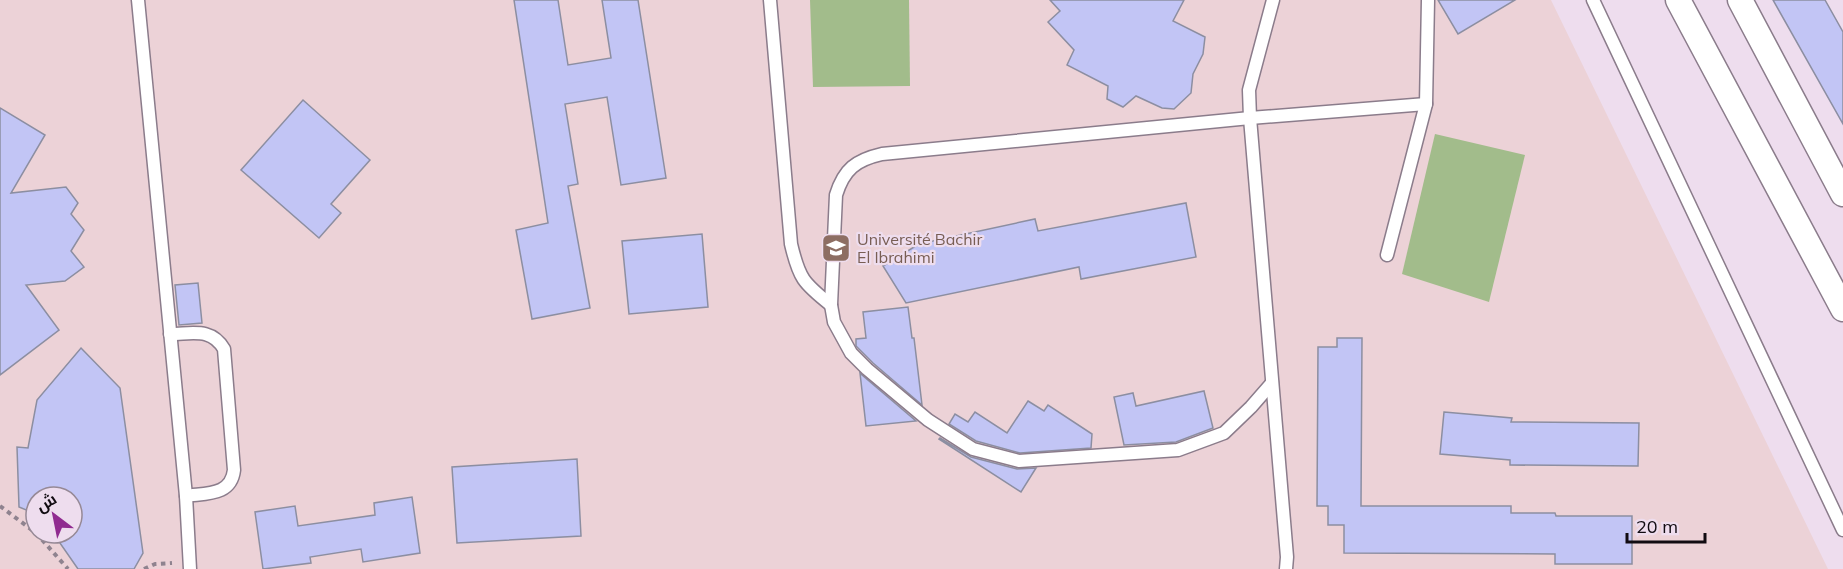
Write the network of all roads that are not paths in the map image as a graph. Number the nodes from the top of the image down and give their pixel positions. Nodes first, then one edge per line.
1 (138, 0) edge
2 (770, 0) edge
3 (1273, 0) edge
4 (1428, 0) edge
5 (1593, 0) edge
6 (1677, 0) edge
7 (1740, 0) edge
8 (1426, 104) junction
9 (1250, 118) junction
10 (1843, 194) edge
11 (1387, 255) dead end
12 (831, 305) junction
13 (1843, 309) edge
14 (170, 334) junction
15 (1272, 383) junction
16 (186, 496) junction
17 (1843, 530) edge
18 (190, 565) edge
19 (1286, 569) edge

1 - 14 lane
2 - 12 lane
3 - 9 lane
4 - 8 lane
5 - 17 lane
6 - 13 street
7 - 10 street
8 - 9 lane
8 - 11 lane
9 - 12 lane
9 - 15 lane
12 - 15 lane
14 - 16 lane
14 - 16 lane
15 - 19 lane
16 - 18 lane

